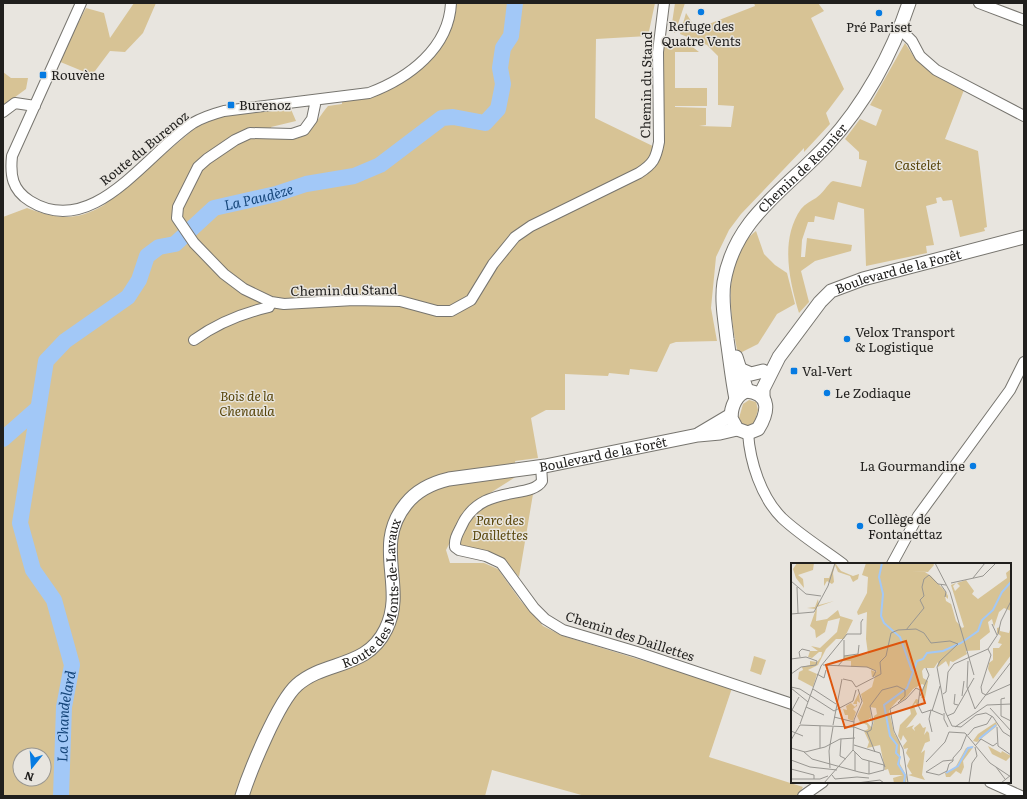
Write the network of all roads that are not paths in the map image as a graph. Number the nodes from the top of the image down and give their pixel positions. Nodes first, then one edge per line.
1 (81, 3) edge
2 (451, 3) edge
3 (664, 3) edge
4 (909, 3) edge
5 (979, 3) edge
6 (1024, 20) edge
7 (898, 30) junction
8 (316, 100) junction
9 (34, 106) junction
10 (3, 112) edge
11 (1024, 116) edge
12 (1024, 237) edge
13 (271, 302) junction
14 (194, 340) dead end
15 (727, 340) junction
16 (779, 357) junction
17 (1024, 362) edge
18 (739, 369) junction
19 (763, 371) junction
20 (754, 393) junction
21 (736, 399) junction
22 (731, 415) junction
23 (742, 431) junction
24 (698, 435) junction
25 (541, 466) junction
26 (507, 470) joint
27 (843, 563) edge
28 (893, 563) edge
29 (791, 704) edge
30 (822, 783) edge
31 (992, 783) edge
32 (242, 796) edge
33 (803, 796) edge
34 (1022, 796) edge

1 - 9 street, Route du Burenoz
2 - 8 street, Route du Burenoz
3 - 13 street, Chemin du Stand
4 - 7 street, Chemin de Rennier
5 - 6 street
7 - 11 street
7 - 15 street, Chemin de Rennier
8 - 9 street, Route du Burenoz
8 - 13 street, Chemin du Stand
9 - 10 street
12 - 16 street, Boulevard de la Forêt
13 - 14 street
15 - 18 street, Chemin de Rennier
15 - 21 street, Chemin de Rennier
16 - 19 street, Boulevard de la Forêt
16 - 20 street, Boulevard de la Forêt
17 - 28 street
18 - 19 street
18 - 20 street, Chemin de Rennier
19 - 20 street, Boulevard de la Forêt
20 - 21 street
20 - 23 street
21 - 22 street
22 - 23 street
22 - 24 street, Boulevard de la Forêt
23 - 24 street, Boulevard de la Forêt
23 - 27 street
24 - 25 street, Boulevard de la Forêt
25 - 26 street, Boulevard de la Forêt
25 - 29 street, Chemin des Daillettes
26 - 32 street, Route des Monts-de-Lavaux
30 - 33 street
31 - 34 street

